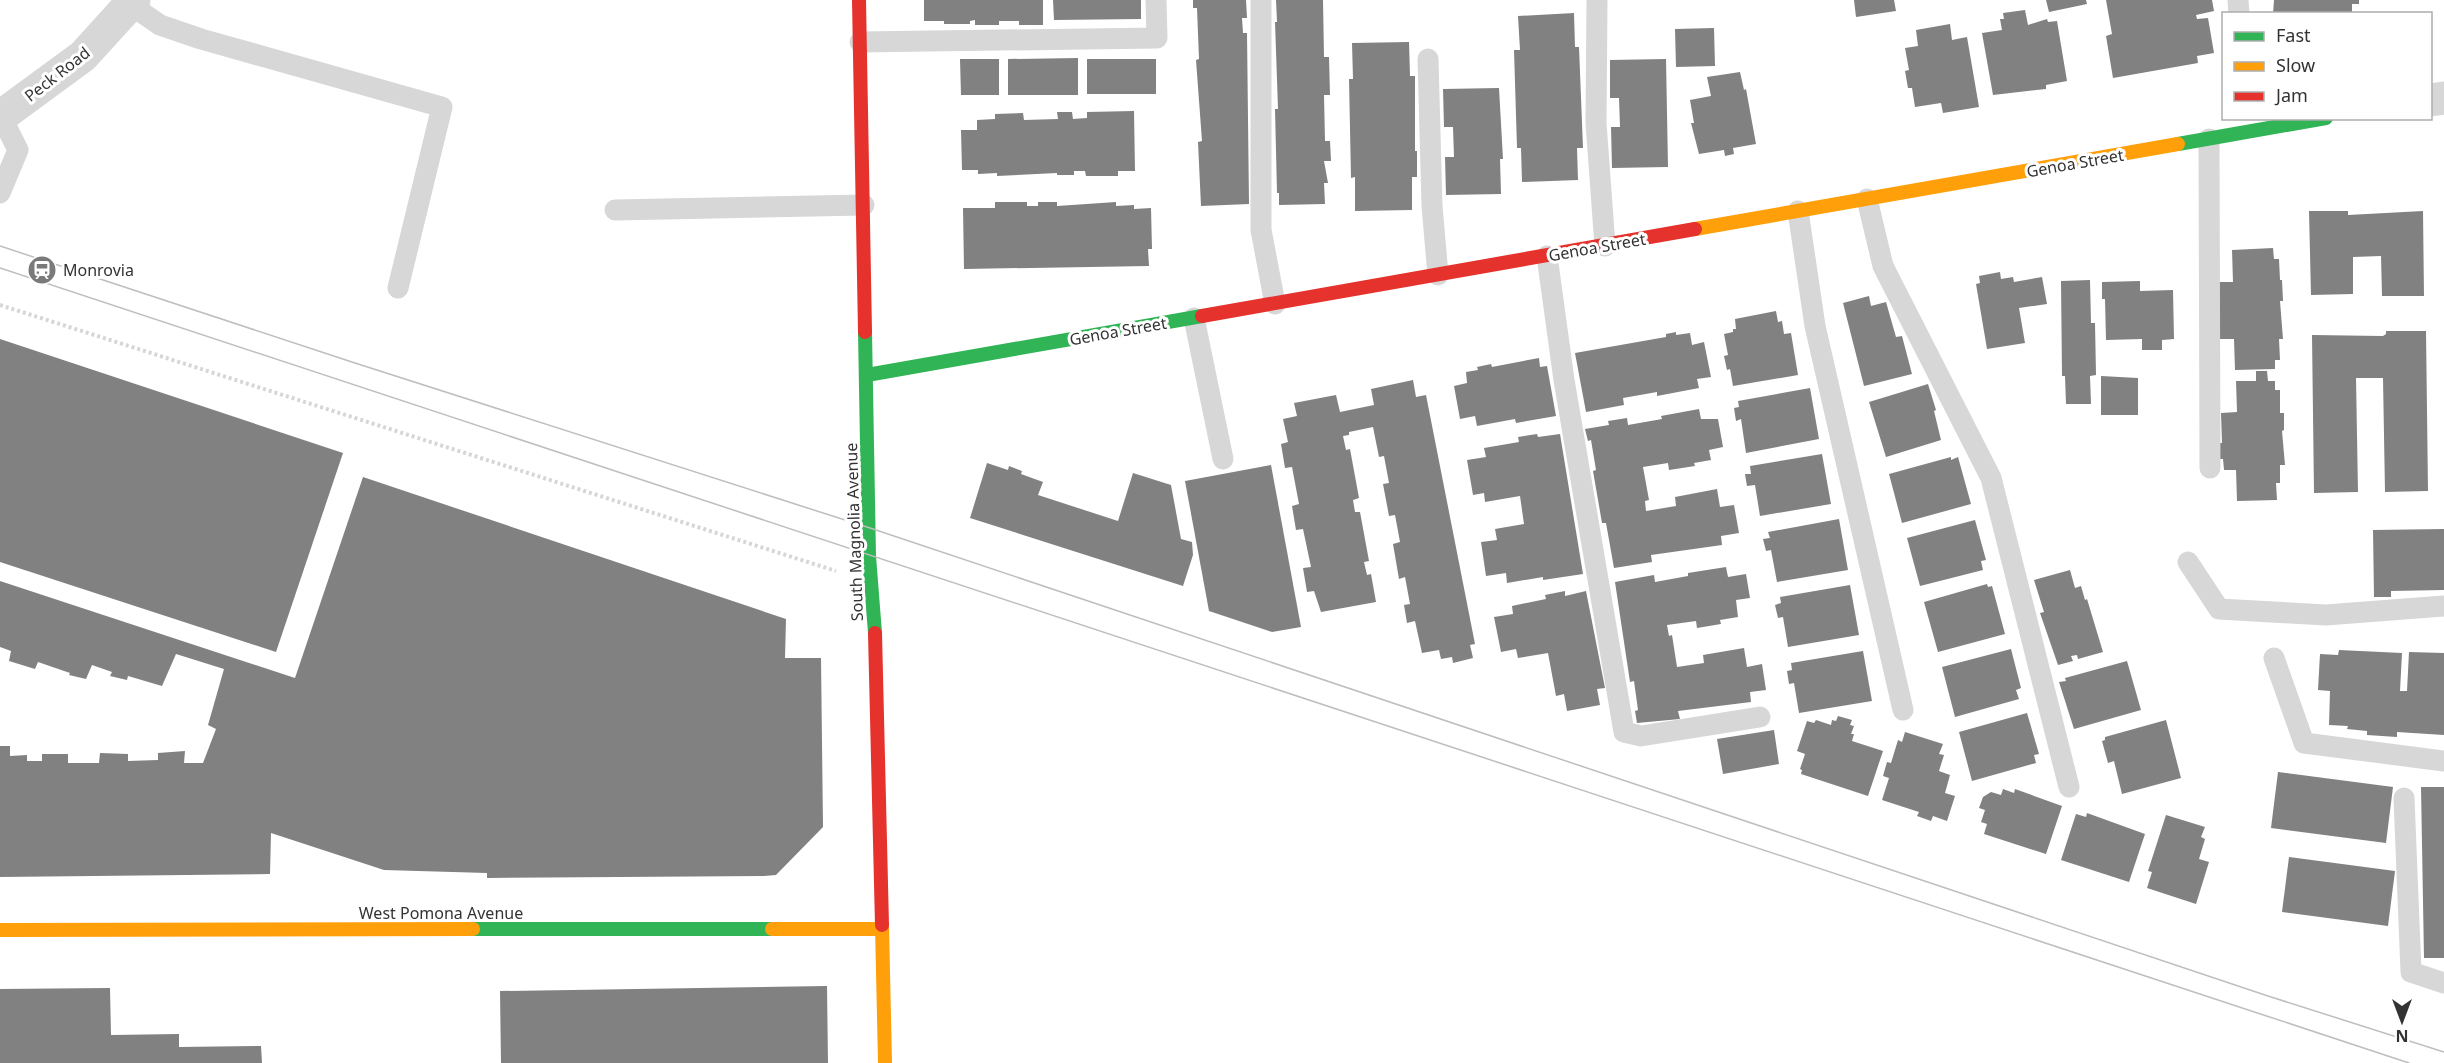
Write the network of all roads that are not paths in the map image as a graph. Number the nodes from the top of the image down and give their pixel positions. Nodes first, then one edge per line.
1 (859, 0) edge
2 (1156, 0) edge
3 (1261, 0) edge
4 (1597, 0) edge
5 (133, 2) edge
6 (860, 42) junction
7 (1428, 59) dead end
8 (1, 117) edge
9 (2306, 120) edge
10 (2246, 126) edge
11 (2209, 139) junction
12 (0, 193) edge
13 (1867, 199) junction
14 (864, 205) junction
15 (615, 210) dead end
16 (1798, 211) junction
17 (1605, 246) junction
18 (1547, 256) junction
19 (1438, 274) junction
20 (398, 288) dead end
21 (1275, 303) junction
22 (1194, 318) junction
23 (867, 375) junction
24 (1223, 459) dead end
25 (2210, 468) dead end
26 (2187, 562) dead end
27 (2444, 606) edge
28 (2274, 658) dead end
29 (1903, 710) dead end
30 (1760, 717) dead end
31 (2444, 761) edge
32 (2069, 787) dead end
33 (2404, 798) dead end
34 (882, 929) junction
35 (0, 930) edge
36 (2444, 983) edge
37 (885, 1063) edge

1 - 6 street, South Magnolia Avenue
2 - 6 lane
3 - 21 lane
4 - 17 lane
5 - 8 street, Peck Road
5 - 20 lane
6 - 14 street, South Magnolia Avenue
7 - 19 lane
8 - 12 lane
9 - 10 street, Genoa Street
10 - 11 street, Genoa Street
11 - 13 street, Genoa Street
11 - 25 lane
13 - 16 street, Genoa Street
13 - 32 lane
14 - 15 lane
14 - 23 street, South Magnolia Avenue
16 - 17 street, Genoa Street
16 - 29 lane
17 - 18 street, Genoa Street
18 - 19 street, Genoa Street
18 - 30 lane
19 - 21 street, Genoa Street
21 - 22 street, Genoa Street
22 - 23 street, Genoa Street
22 - 24 lane
23 - 34 street, South Magnolia Avenue
26 - 27 lane
28 - 31 lane
33 - 36 lane
34 - 35 street, West Pomona Avenue
34 - 37 street, South Magnolia Avenue

